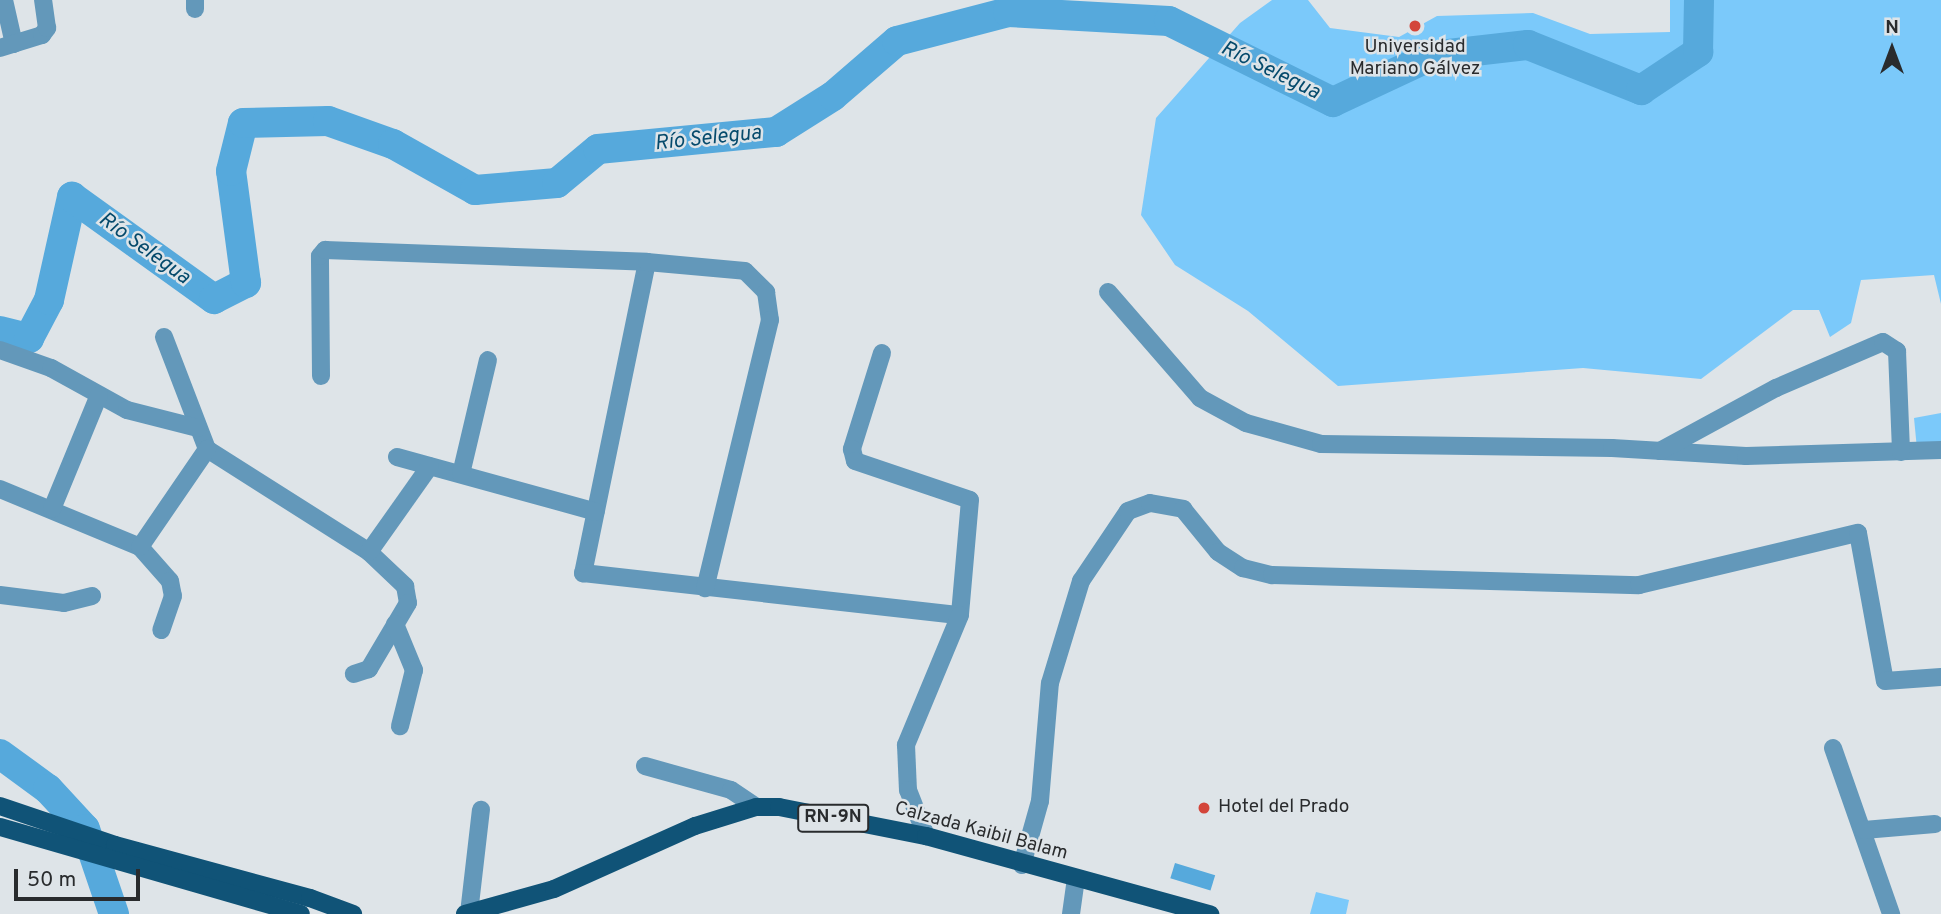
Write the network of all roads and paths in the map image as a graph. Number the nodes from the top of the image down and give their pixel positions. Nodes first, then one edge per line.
1 (4, 0) edge
2 (43, 0) edge
3 (7, 46) edge
4 (647, 262) junction
5 (1108, 292) dead end
6 (164, 337) dead end
7 (0, 350) edge
8 (882, 353) dead end
9 (488, 360) dead end
10 (321, 376) dead end
11 (99, 395) junction
12 (198, 428) junction
13 (206, 449) junction
14 (1941, 450) edge
15 (1660, 451) junction
16 (1901, 452) junction
17 (397, 457) dead end
18 (430, 466) junction
19 (461, 474) junction
20 (0, 489) edge
21 (52, 509) junction
22 (596, 512) junction
23 (140, 547) junction
24 (369, 552) junction
25 (705, 588) junction
26 (0, 594) edge
27 (92, 596) dead end
28 (960, 615) junction
29 (395, 624) junction
30 (161, 630) dead end
31 (354, 674) dead end
32 (1941, 677) edge
33 (400, 726) dead end
34 (1833, 748) dead end
35 (645, 766) dead end
36 (0, 806) edge
37 (756, 807) junction
38 (481, 810) dead end
39 (1935, 824) dead end
40 (0, 827) edge
41 (1864, 830) junction
42 (926, 836) junction
43 (1022, 865) junction
44 (1076, 879) junction
45 (301, 914) edge
46 (353, 914) edge
47 (467, 914) edge
48 (1070, 914) edge
49 (1210, 914) edge
50 (1891, 914) edge

1 - 3 street
2 - 3 street
4 - 10 street
4 - 22 street
4 - 25 street
5 - 15 street
6 - 12 street
7 - 11 street
8 - 28 street
9 - 19 street
11 - 12 street
11 - 21 street
12 - 13 street
13 - 23 street
13 - 24 street
14 - 16 street
15 - 16 street
15 - 16 street
17 - 18 street
18 - 19 street
18 - 24 street
19 - 22 street
20 - 21 street
21 - 23 street
22 - 25 street
23 - 30 street
24 - 29 street
25 - 28 street
26 - 27 street
28 - 42 street
29 - 31 street
29 - 33 street
32 - 43 street
34 - 41 street
35 - 37 street
36 - 46 main road
37 - 42 main road, Calzada Kaibil Balam / RN-9N
37 - 47 main road, Calzada Kaibil Balam / RN-9N
38 - 47 street
39 - 41 street
40 - 45 main road
41 - 50 street
42 - 43 main road, Calzada Kaibil Balam / RN-9N
43 - 44 main road, Calzada Kaibil Balam / RN-9N
44 - 48 street
44 - 49 main road, Calzada Kaibil Balam / RN-9N

